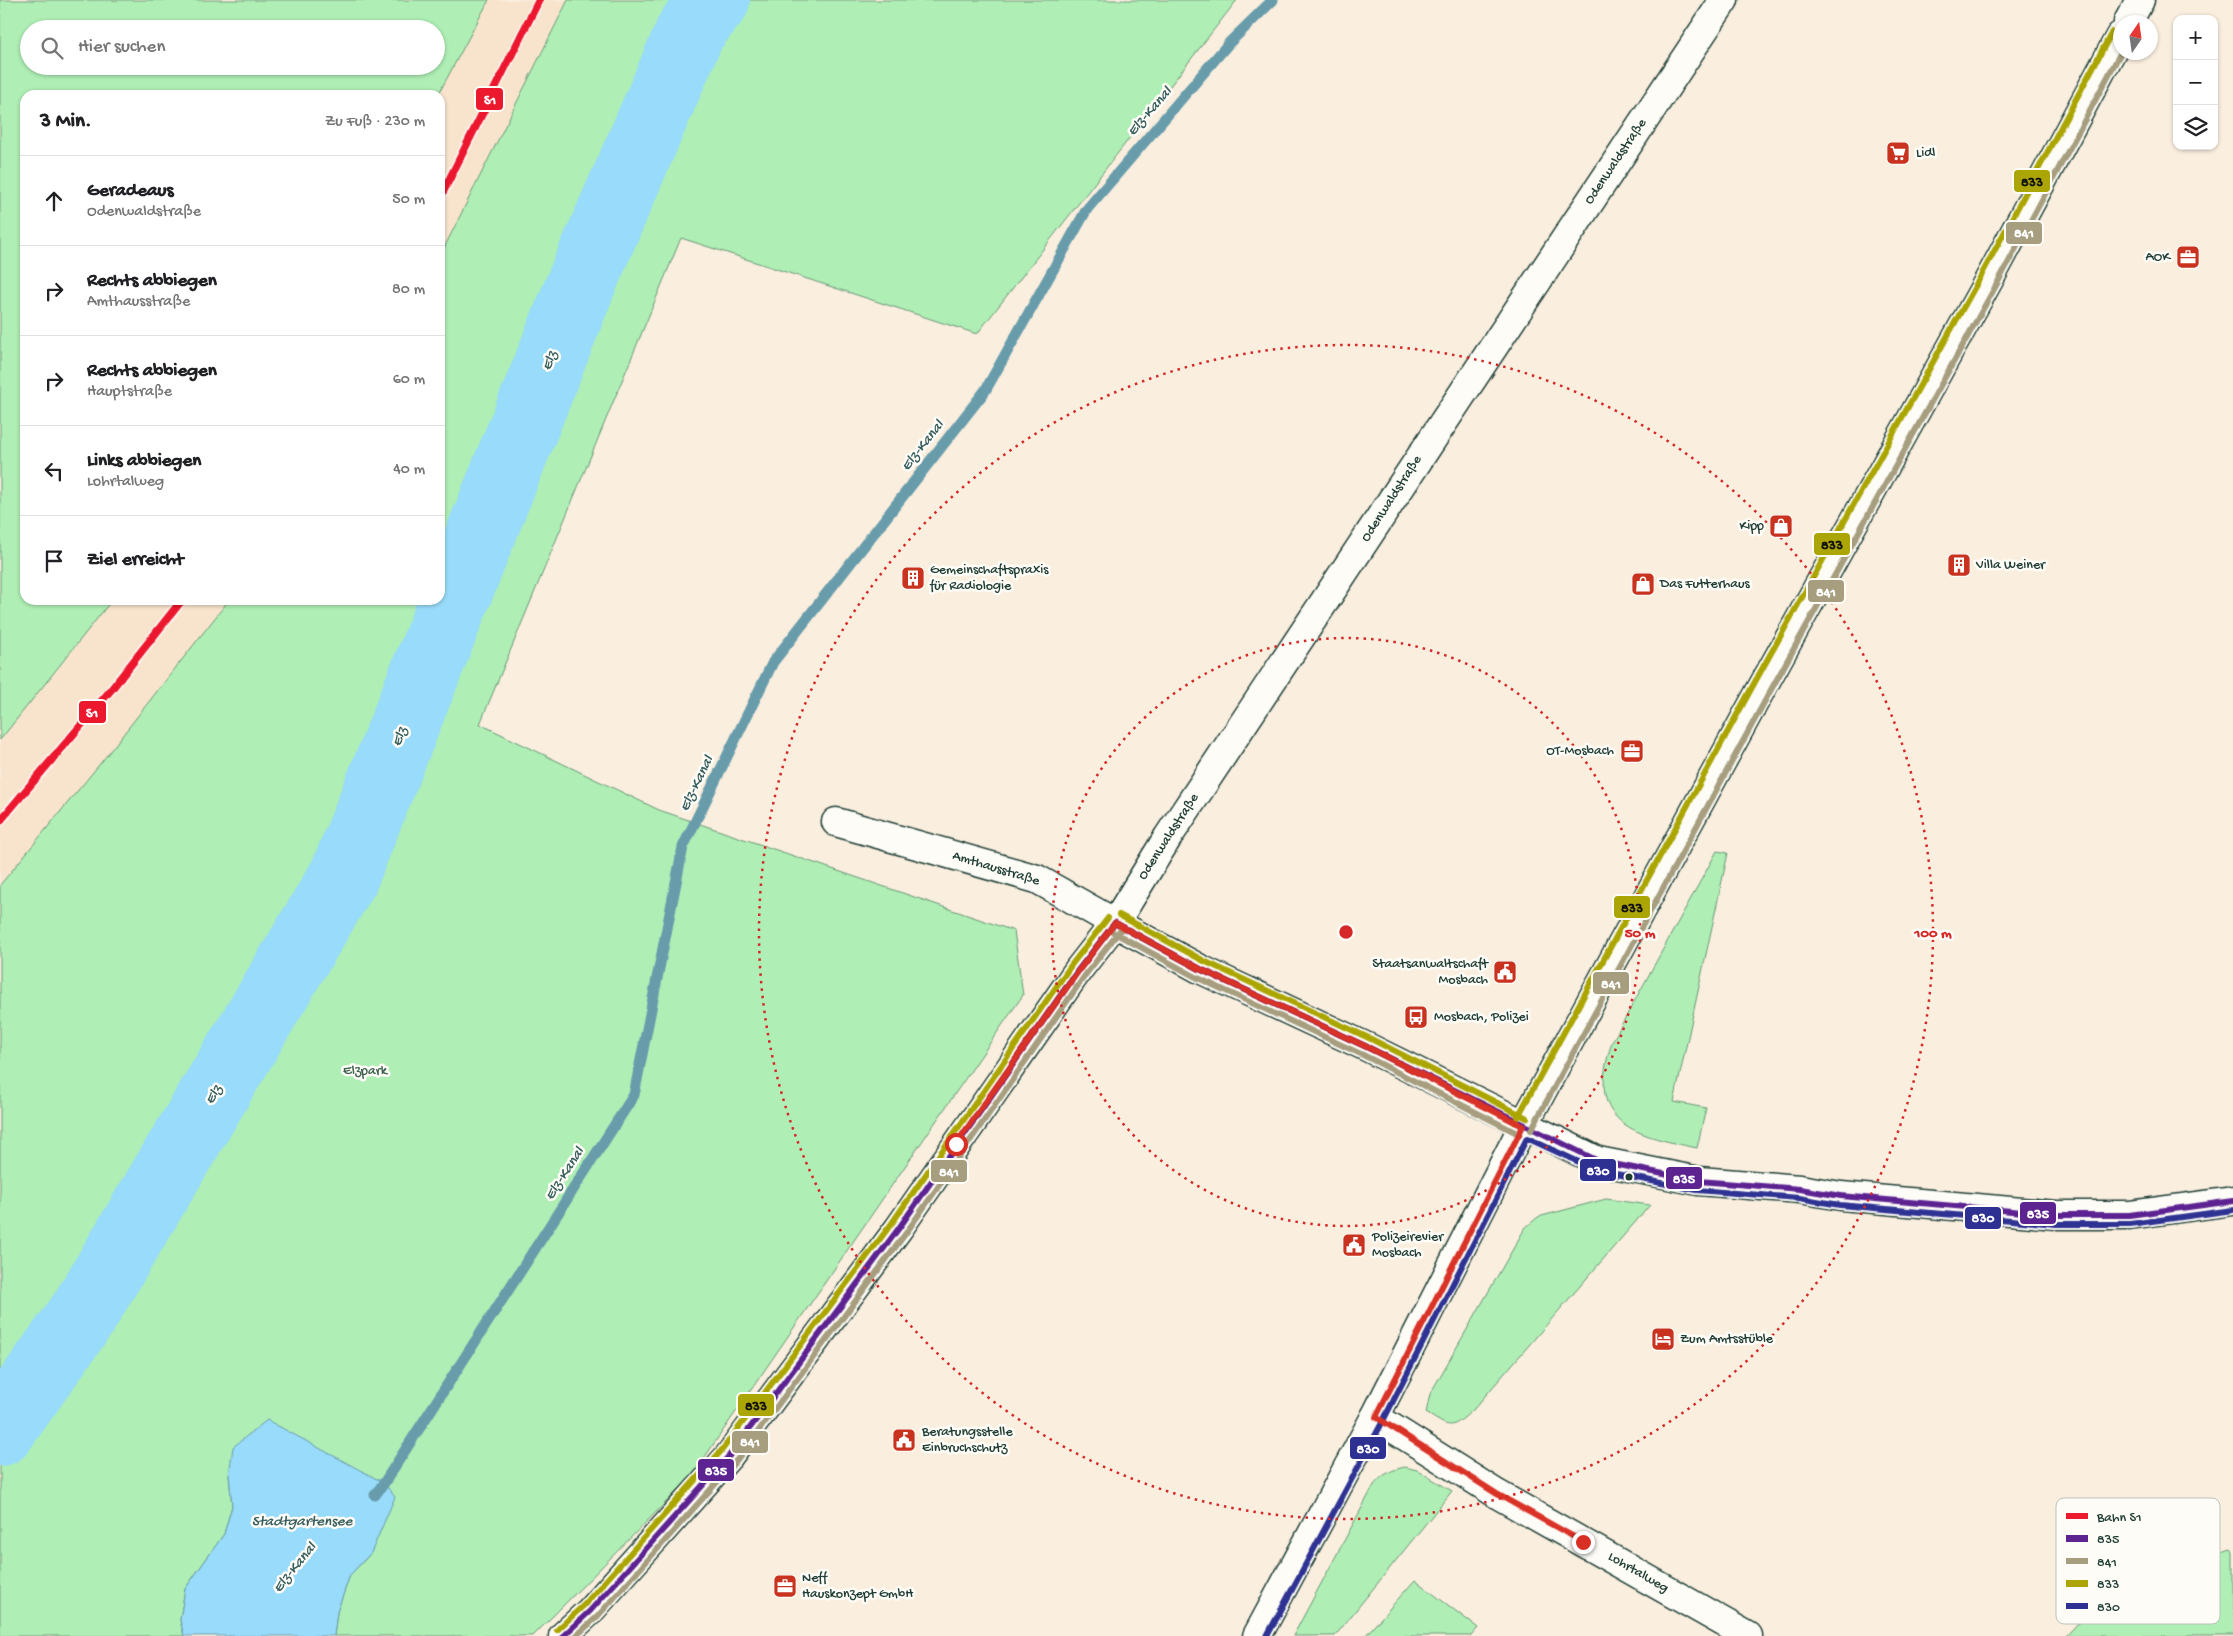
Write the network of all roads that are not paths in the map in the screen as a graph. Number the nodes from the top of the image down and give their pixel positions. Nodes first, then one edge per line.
1 (1724, 0) edge
2 (2140, 0) edge
3 (2132, 15) edge
4 (2113, 49) edge
5 (836, 822) dead end
6 (1115, 923) junction
7 (1523, 1126) junction
8 (2233, 1201) edge
9 (1376, 1417) junction
10 (564, 1636) edge
11 (1257, 1636) edge
12 (1748, 1636) edge

1 - 6 main road, Odenwaldstraße
2 - 3 main road
4 - 7 main road
5 - 6 main road, Amthausstraße
6 - 7 main road, Amthausstraße
6 - 10 main road, Odenwaldstraße
7 - 8 main road, Amthausstraße
7 - 9 main road
9 - 11 main road
9 - 12 main road, Lohrtalweg

